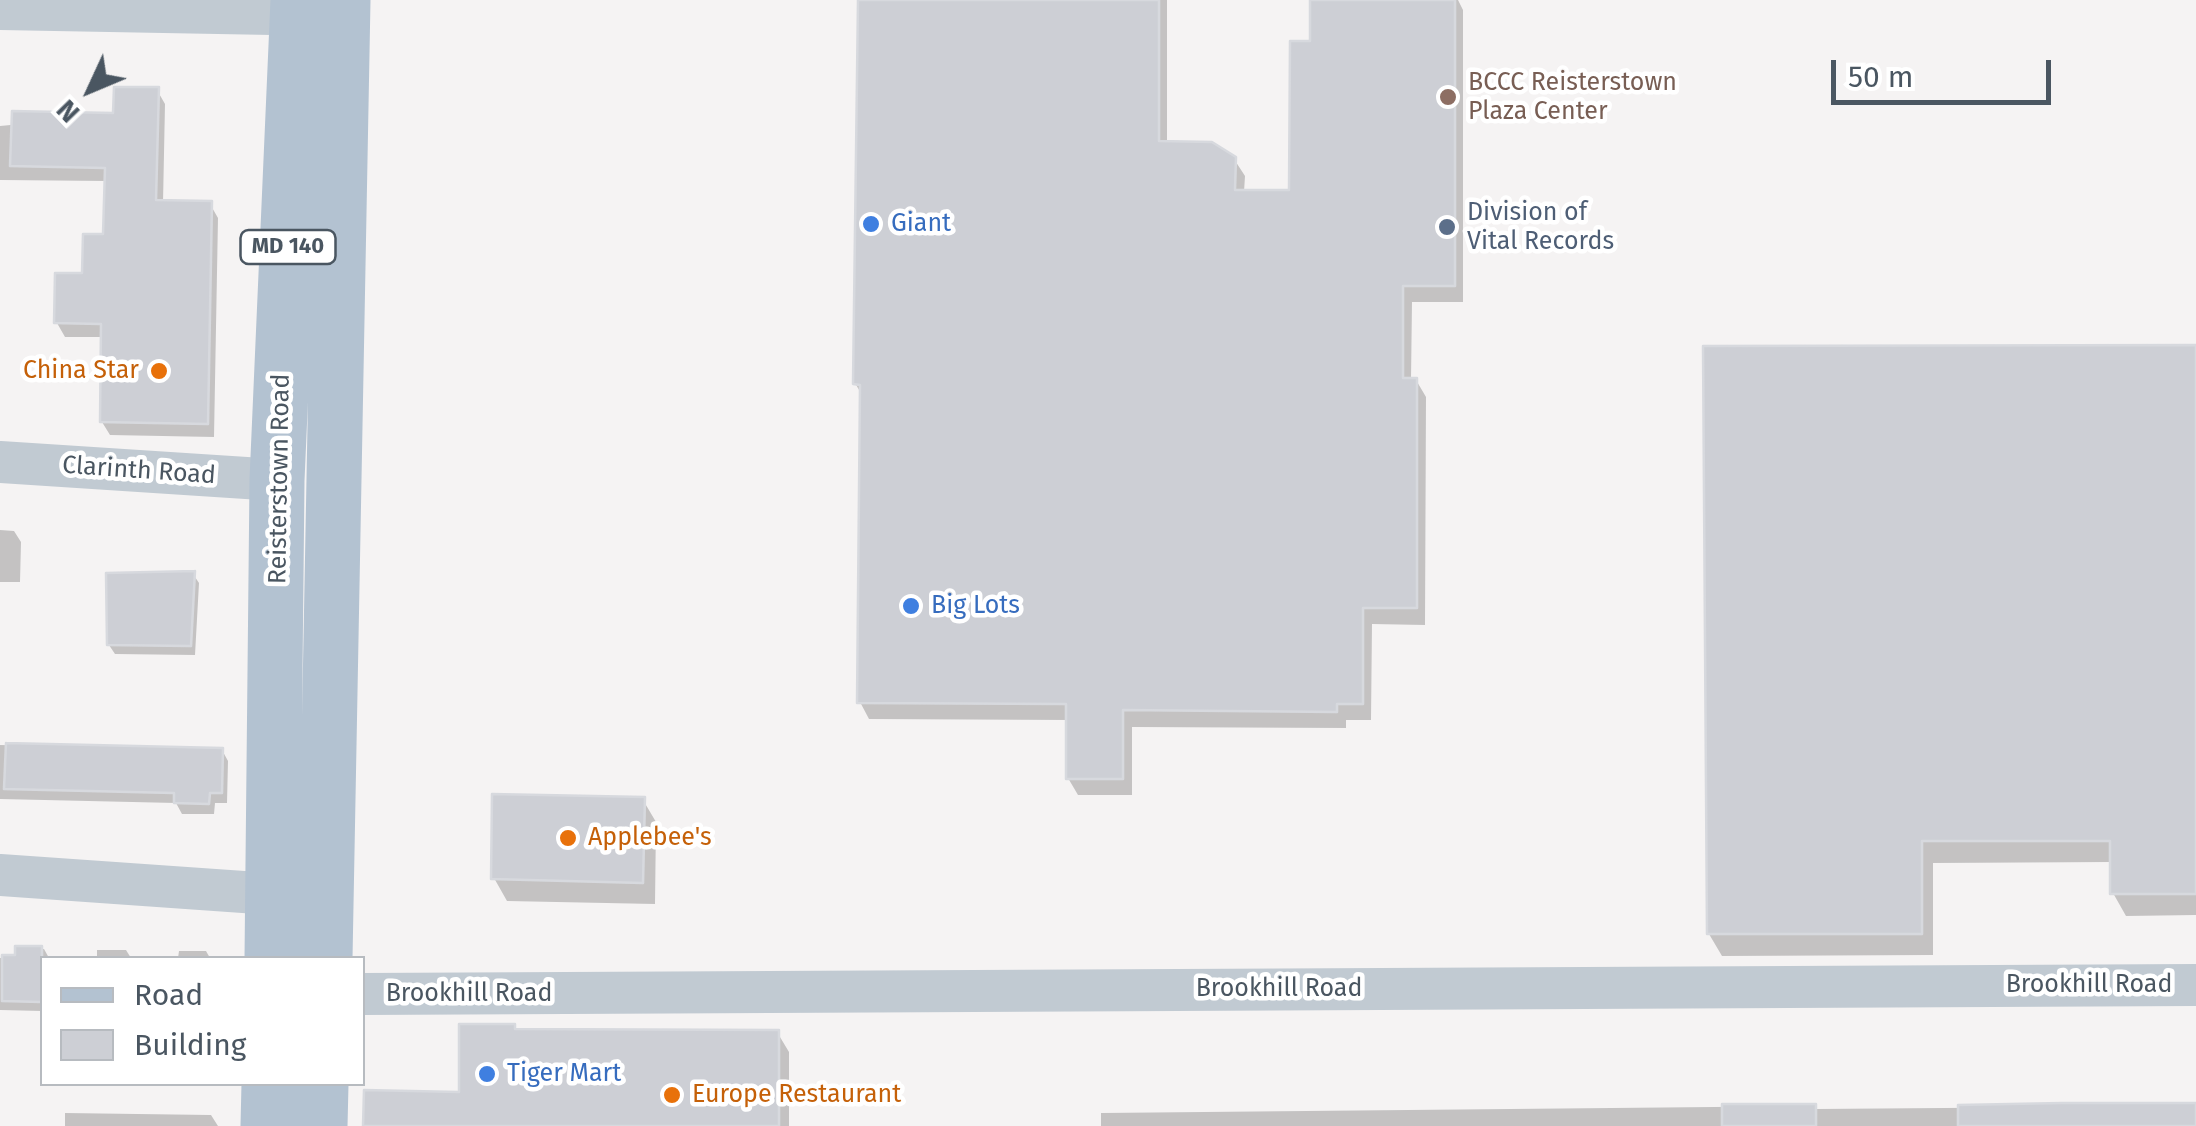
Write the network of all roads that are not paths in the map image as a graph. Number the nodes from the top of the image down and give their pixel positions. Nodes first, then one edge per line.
1 (320, 7) edge
2 (0, 9) edge
3 (0, 462) edge
4 (278, 480) junction
5 (329, 681) junction
6 (0, 875) edge
7 (272, 894) junction
8 (272, 956) edge
9 (324, 956) edge
10 (2196, 984) edge
11 (365, 994) edge
12 (270, 1086) edge
13 (320, 1086) edge
14 (268, 1126) edge
15 (320, 1126) edge

1 - 2 street
1 - 4 main road, Reisterstown Road / MD 140
1 - 5 main road, Reisterstown Road / MD 140
3 - 4 street, Clarinth Road
4 - 5 main road
4 - 7 main road, Reisterstown Road / MD 140
5 - 9 main road, Reisterstown Road / MD 140
6 - 7 street
7 - 8 main road, Reisterstown Road / MD 140
10 - 11 street, Brookhill Road
12 - 14 main road
13 - 15 main road

